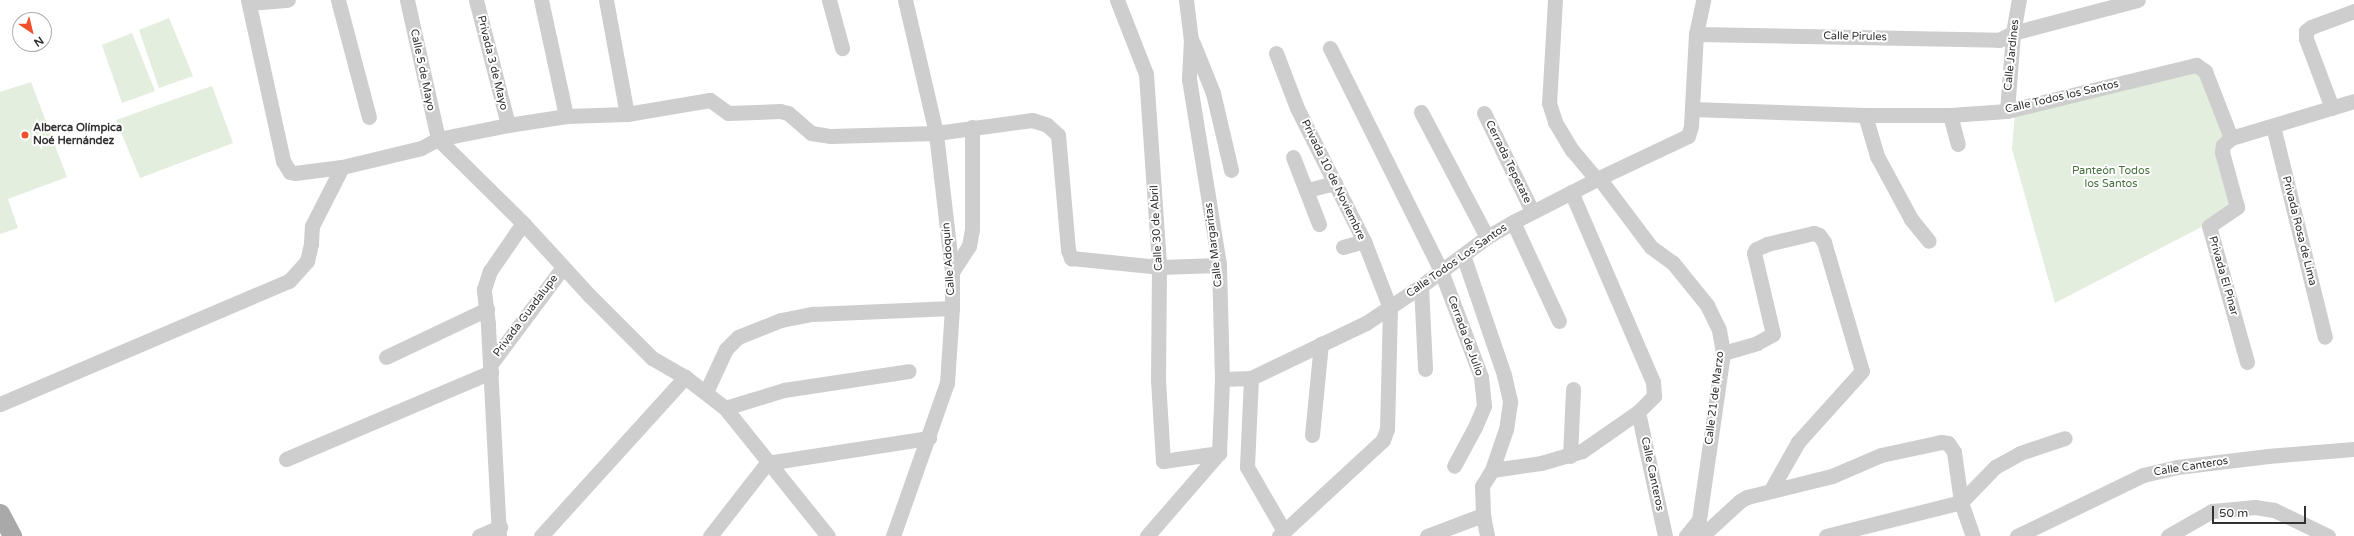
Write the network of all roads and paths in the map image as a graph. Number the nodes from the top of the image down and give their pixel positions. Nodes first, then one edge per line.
1 (288, 0) edge
2 (338, 0) edge
3 (407, 0) edge
4 (476, 0) edge
5 (541, 0) edge
6 (606, 0) edge
7 (829, 0) edge
8 (905, 0) edge
9 (1117, 0) edge
10 (1186, 0) edge
11 (1554, 0) edge
12 (1703, 0) edge
13 (2018, 0) edge
14 (2138, 0) edge
15 (249, 1) edge
16 (2354, 12) edge
17 (2013, 33) junction
18 (1696, 34) junction
19 (1191, 38) junction
20 (842, 48) dead end
21 (1330, 48) dead end
22 (1276, 53) dead end
23 (2354, 102) edge
24 (2332, 108) junction
25 (1692, 109) junction
26 (2007, 111) junction
27 (1421, 112) dead end
28 (1484, 113) dead end
29 (627, 114) junction
30 (1865, 115) junction
31 (1950, 115) junction
32 (566, 116) junction
33 (369, 117) dead end
34 (508, 125) junction
35 (2273, 126) junction
36 (972, 127) junction
37 (936, 133) junction
38 (2231, 138) junction
39 (438, 139) junction
40 (1958, 144) dead end
41 (1293, 157) dead end
42 (342, 167) junction
43 (1231, 170) dead end
44 (1598, 178) junction
45 (1335, 183) junction
46 (1307, 190) junction
47 (1570, 192) junction
48 (1532, 211) junction
49 (1513, 222) junction
50 (523, 223) junction
51 (1319, 224) dead end
52 (1487, 237) junction
53 (1364, 241) junction
54 (1928, 241) dead end
55 (1343, 247) dead end
56 (1463, 255) junction
57 (1219, 265) junction
58 (562, 267) junction
59 (1159, 267) junction
60 (1442, 271) junction
61 (952, 272) junction
62 (1421, 286) junction
63 (952, 308) junction
64 (1390, 308) junction
65 (487, 309) junction
66 (1559, 321) dead end
67 (2325, 337) dead end
68 (1321, 343) junction
69 (1723, 353) junction
70 (386, 356) dead end
71 (2247, 362) dead end
72 (490, 368) junction
73 (1425, 369) dead end
74 (909, 371) dead end
75 (685, 377) junction
76 (1251, 378) junction
77 (1222, 379) junction
78 (1573, 389) dead end
79 (706, 392) junction
80 (0, 404) edge
81 (725, 408) junction
82 (1638, 412) junction
83 (1312, 435) dead end
84 (929, 438) junction
85 (2064, 438) dead end
86 (2354, 449) edge
87 (1219, 453) junction
88 (1570, 456) junction
89 (286, 459) dead end
90 (767, 463) junction
91 (1454, 466) dead end
92 (1492, 470) junction
93 (1771, 490) junction
94 (1961, 502) junction
95 (0, 513) edge
96 (1483, 515) junction
97 (1702, 530) edge
98 (499, 532) edge
99 (1282, 534) edge
100 (10, 536) edge
101 (479, 536) edge
102 (541, 536) edge
103 (710, 536) edge
104 (828, 536) edge
105 (893, 536) edge
106 (1147, 536) edge
107 (1427, 536) edge
108 (1487, 536) edge
109 (1665, 536) edge
110 (1686, 536) edge
111 (1826, 536) edge
112 (1973, 536) edge
113 (2017, 536) edge
114 (2168, 536) edge
115 (2328, 536) edge

1 - 15 street
2 - 33 street
3 - 39 street, Calle 5 de Mayo
4 - 34 street, Privada 3 de Mayo
5 - 32 street
6 - 29 street
7 - 20 street
8 - 37 street, Calle Adoquín
9 - 59 street, Calle 30 de Abril
10 - 19 street
11 - 44 street, Calle 21 de Marzo
12 - 18 street, Calle Todos Los Santos
13 - 17 street, Calle Jardines
14 - 17 street, Calle Pirules
15 - 42 street
16 - 24 street
17 - 18 street, Calle Pirules
17 - 26 street, Calle Jardines
18 - 25 street, Calle Todos Los Santos
19 - 43 street
19 - 57 street, Calle Margaritas
21 - 60 street, Cerrada de Julio
22 - 45 street, Privada 10 de Noviembre
23 - 24 street
24 - 35 street
25 - 30 street, Calle Todos los Santos
25 - 44 street, Calle Todos Los Santos
26 - 31 street, Calle Todos los Santos
26 - 38 street, Calle Todos los Santos
27 - 52 street
28 - 48 street, Cerrada Tepetate
29 - 32 street
29 - 37 street
30 - 31 street, Calle Todos los Santos
30 - 54 street
31 - 40 street
32 - 34 street
34 - 39 street
35 - 38 street
35 - 67 street, Privada Rosa de Lima
36 - 37 street
36 - 59 street
36 - 61 street
37 - 61 street, Calle Adoquín
38 - 71 street, Privada El Pinar
39 - 42 street
39 - 50 street
41 - 46 street
42 - 80 street
44 - 47 street, Calle Todos Los Santos
44 - 69 street, Calle 21 de Marzo
45 - 46 street
45 - 53 street, Privada 10 de Noviembre
46 - 51 street
47 - 48 street, Calle Todos Los Santos
47 - 82 street
48 - 49 street, Calle Todos Los Santos
49 - 52 street, Calle Todos Los Santos
49 - 66 street
50 - 58 street
50 - 65 street
52 - 56 street, Calle Todos Los Santos
53 - 55 street
53 - 64 street, Privada 10 de Noviembre
56 - 60 street, Calle Todos Los Santos
56 - 92 street
57 - 59 street
57 - 77 street, Calle Margaritas
58 - 72 street, Privada Guadalupe
58 - 75 street
59 - 87 street, Calle 30 de Abril
60 - 62 street, Calle Todos Los Santos
60 - 91 street, Cerrada de Julio
61 - 63 street, Calle Adoquín
62 - 64 street, Calle Todos Los Santos
62 - 73 street
63 - 79 street
63 - 84 street, Calle Adoquín
64 - 68 street, Calle Todos Los Santos
64 - 99 street
65 - 70 street
65 - 72 street
68 - 76 street, Calle Todos Los Santos
68 - 83 street
69 - 93 street
69 - 97 street, Calle 21 de Marzo
72 - 89 street
72 - 98 street
74 - 81 street
75 - 79 street
75 - 102 street
76 - 77 street, Calle Todos Los Santos
76 - 99 street
77 - 87 street, Calle Margaritas
78 - 88 street
79 - 81 street
81 - 90 street
82 - 88 street
82 - 109 street, Calle Canteros
84 - 90 street
84 - 105 street, Calle Adoquín
85 - 94 street
86 - 113 street, Calle Canteros
87 - 106 street
88 - 92 street
90 - 103 street
90 - 104 street
92 - 96 street
93 - 94 street
93 - 97 street
94 - 111 street
94 - 112 street
95 - 100 main road
96 - 107 street
96 - 108 street
97 - 110 street
98 - 101 street
114 - 115 street

